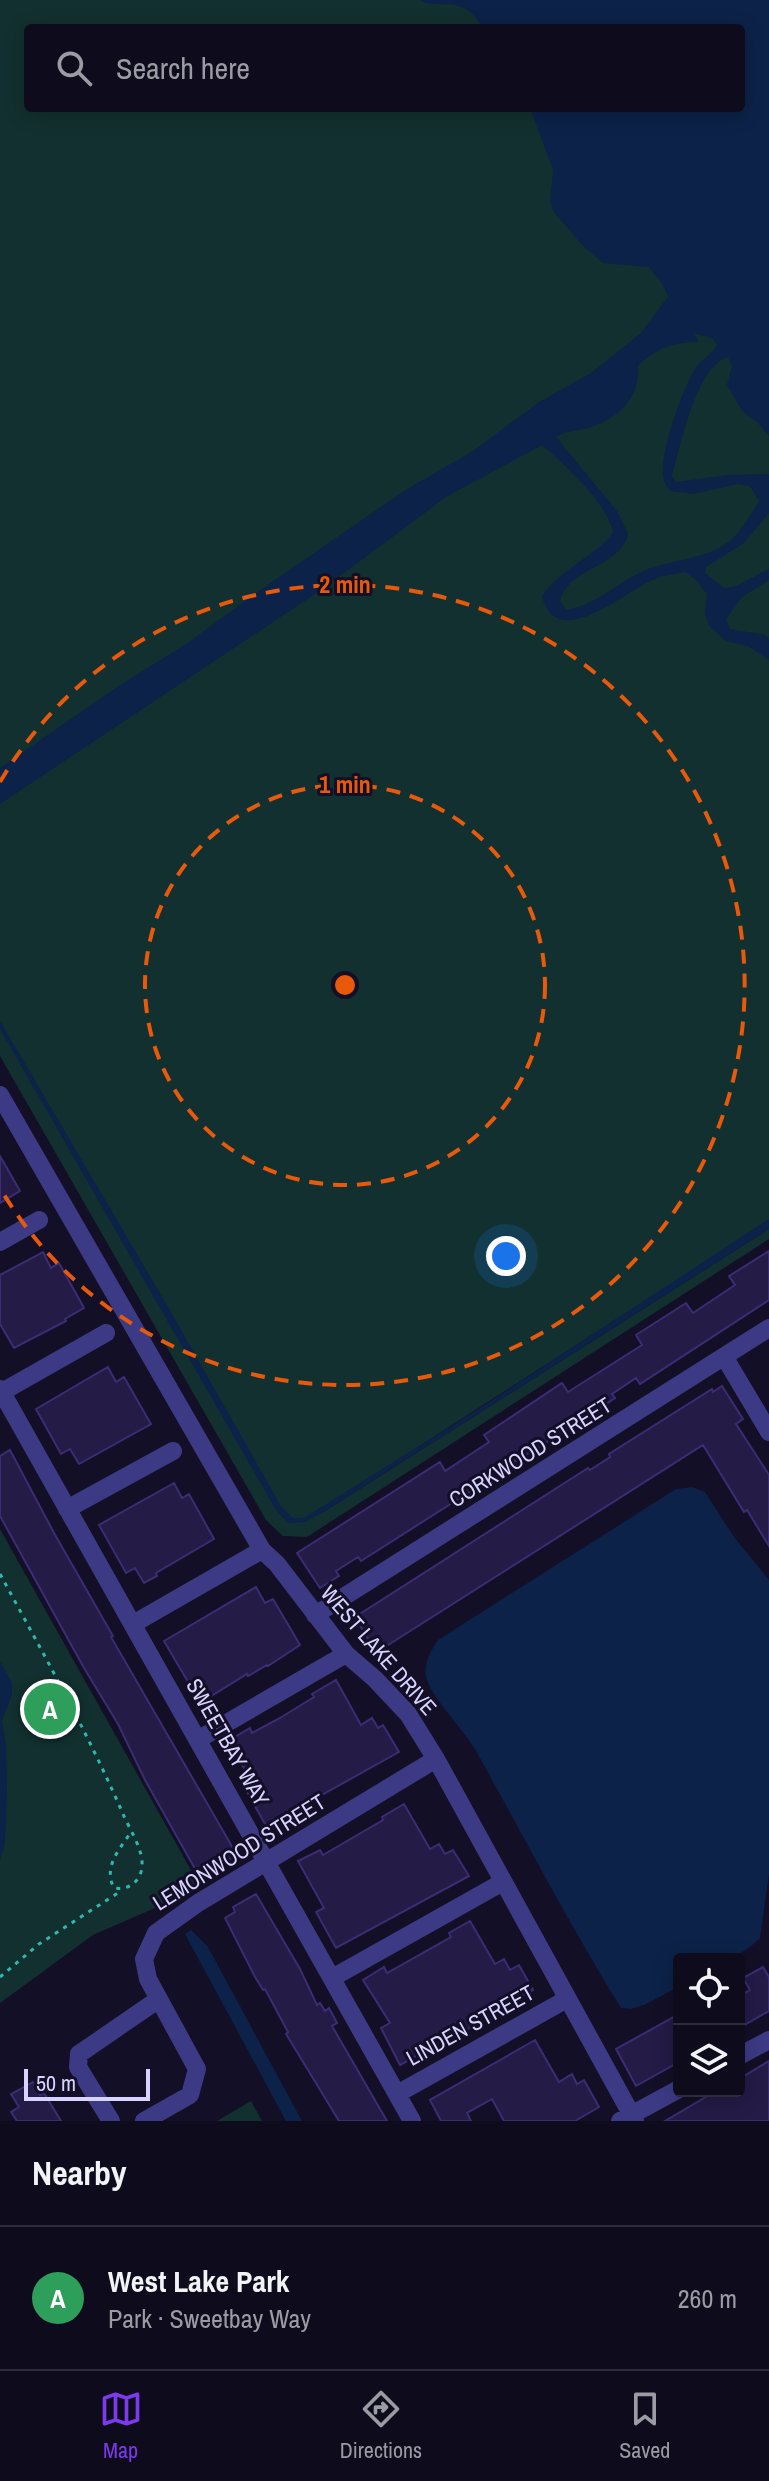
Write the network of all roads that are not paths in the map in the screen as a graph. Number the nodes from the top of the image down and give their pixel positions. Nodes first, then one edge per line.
1 (0, 1095) edge
2 (39, 1220) dead end
3 (0, 1242) edge
4 (769, 1328) edge
5 (106, 1333) dead end
6 (725, 1358) junction
7 (1, 1390) edge
8 (769, 1432) edge
9 (173, 1451) dead end
10 (67, 1509) junction
11 (262, 1550) junction
12 (315, 1615) junction
13 (133, 1624) junction
14 (346, 1654) junction
15 (199, 1739) junction
16 (436, 1759) junction
17 (268, 1861) junction
18 (503, 1882) junction
19 (332, 1978) junction
20 (159, 1999) junction
21 (567, 1999) junction
22 (769, 2040) edge
23 (745, 2053) edge
24 (673, 2093) edge
25 (397, 2094) junction
26 (629, 2119) edge
27 (111, 2121) edge
28 (144, 2121) edge
29 (412, 2121) edge

1 - 11 street, WEST LAKE DRIVE
2 - 3 street
4 - 6 street, CORKWOOD STREET
5 - 7 street
6 - 8 street
6 - 12 street, CORKWOOD STREET
7 - 10 street, SWEETBAY WAY
9 - 10 street
10 - 13 street, SWEETBAY WAY
11 - 12 street, WEST LAKE DRIVE
11 - 13 street
12 - 14 street, WEST LAKE DRIVE
13 - 15 street, SWEETBAY WAY
14 - 15 street
14 - 16 street, WEST LAKE DRIVE
15 - 17 street, SWEETBAY WAY
16 - 17 street, LEMONWOOD STREET
16 - 18 street, WEST LAKE DRIVE
17 - 19 street, SWEETBAY WAY
17 - 20 street, LEMONWOOD STREET
18 - 19 street
18 - 21 street, WEST LAKE DRIVE
19 - 25 street, SWEETBAY WAY
20 - 27 street
20 - 28 street, LEMONWOOD STREET
21 - 25 street, LINDEN STREET
21 - 26 street, WEST LAKE DRIVE
22 - 23 street
24 - 26 street
25 - 29 street, SWEETBAY WAY

